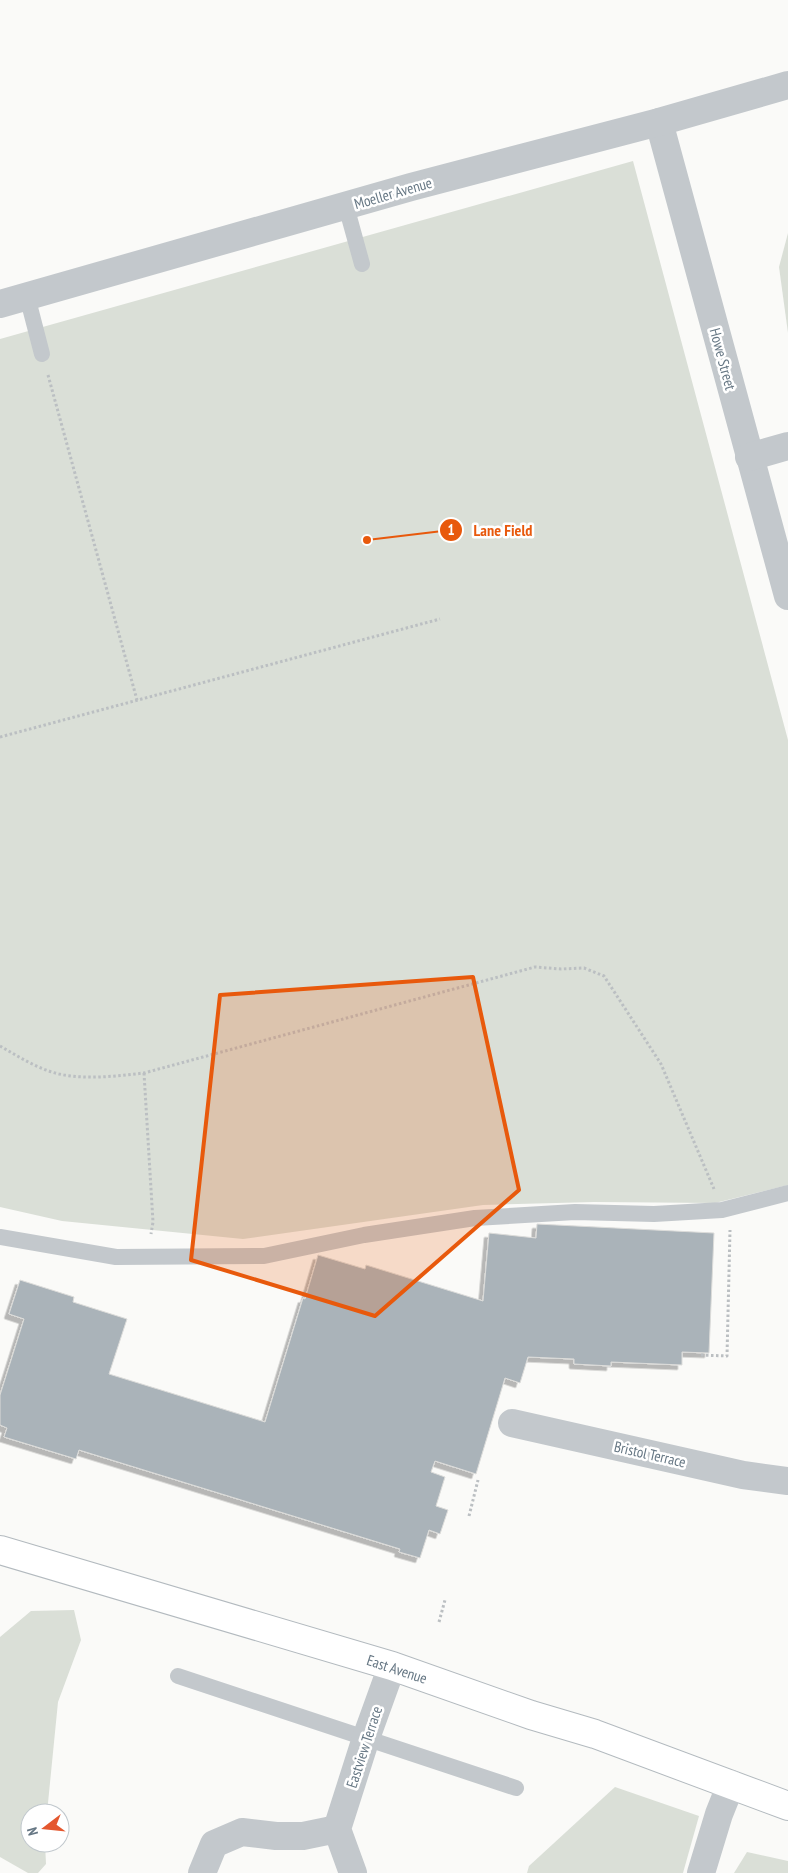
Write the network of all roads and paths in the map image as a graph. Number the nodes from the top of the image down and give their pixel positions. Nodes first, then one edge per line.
1 (788, 85) edge
2 (659, 122) junction
3 (346, 206) junction
4 (362, 264) dead end
5 (27, 296) junction
6 (0, 304) edge
7 (42, 354) joint
8 (788, 446) edge
9 (749, 457) junction
10 (788, 596) edge
11 (440, 619) dead end
12 (137, 700) junction
13 (0, 737) edge
14 (0, 1046) edge
15 (144, 1073) junction
16 (788, 1193) edge
17 (722, 1210) junction
18 (0, 1237) edge
19 (148, 1257) junction
20 (702, 1355) dead end
21 (512, 1423) dead end
22 (478, 1480) dead end
23 (788, 1480) edge
24 (469, 1516) dead end
25 (0, 1550) edge
26 (445, 1600) dead end
27 (439, 1622) dead end
28 (392, 1666) junction
29 (178, 1676) dead end
30 (366, 1738) junction
31 (731, 1784) junction
32 (516, 1788) dead end
33 (788, 1806) edge
34 (337, 1829) junction
35 (202, 1873) edge
36 (353, 1873) edge
37 (702, 1873) edge

1 - 2 street, Moeller Avenue
2 - 3 street, Moeller Avenue
2 - 9 street, Howe Street
3 - 4 lane
3 - 5 street, Moeller Avenue
5 - 6 street, Moeller Avenue
5 - 7 lane
7 - 12 path
8 - 9 street
9 - 10 street, Howe Street
11 - 12 path
12 - 13 path
14 - 15 path
15 - 17 path
15 - 19 path
16 - 17 lane
17 - 19 lane
17 - 20 path
18 - 19 lane
21 - 23 street, Bristol Terrace
22 - 24 path
25 - 28 main road, East Avenue
26 - 27 path
28 - 30 street, Eastview Terrace
28 - 31 main road, East Avenue
29 - 30 lane
30 - 32 lane
30 - 34 street, Eastview Terrace
31 - 33 main road, East Avenue
31 - 37 street
34 - 35 street
34 - 36 street

